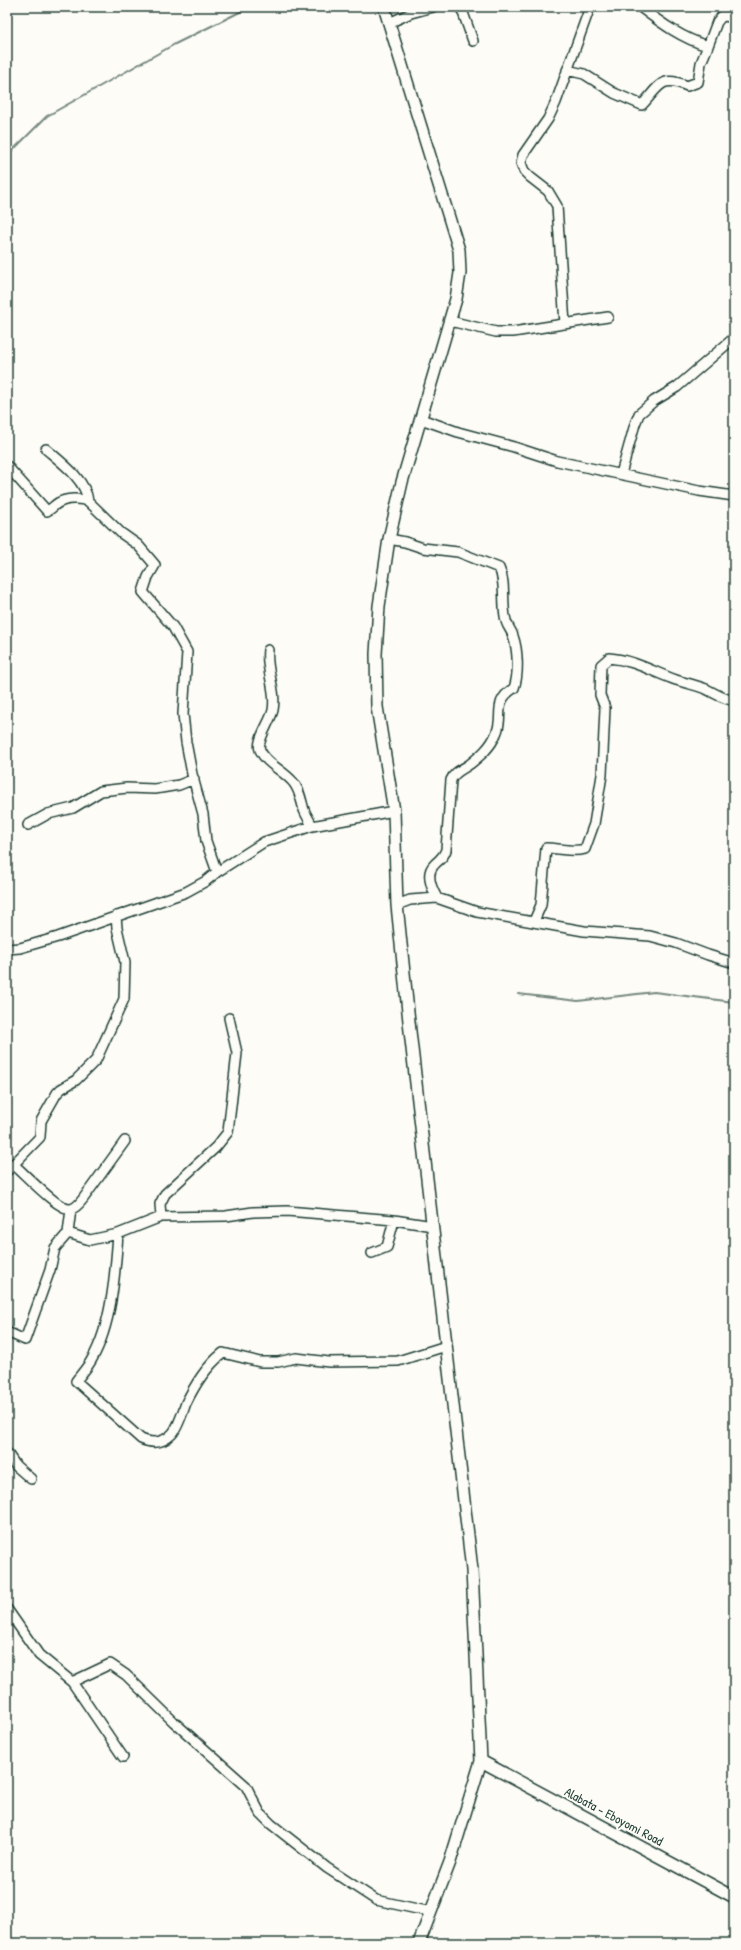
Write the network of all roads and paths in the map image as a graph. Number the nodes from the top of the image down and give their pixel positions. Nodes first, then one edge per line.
1 (384, 7) edge
2 (433, 7) edge
3 (461, 7) edge
4 (590, 7) edge
5 (640, 7) edge
6 (734, 17) edge
7 (389, 24) junction
8 (472, 41) dead end
9 (708, 46) junction
10 (567, 70) junction
11 (608, 317) dead end
12 (450, 321) junction
13 (566, 324) junction
14 (734, 338) edge
15 (421, 419) junction
16 (46, 449) dead end
17 (7, 466) edge
18 (621, 474) junction
19 (734, 496) edge
20 (88, 501) junction
21 (389, 540) junction
22 (268, 650) dead end
23 (734, 700) edge
24 (194, 779) junction
25 (394, 811) junction
26 (28, 826) dead end
27 (312, 826) junction
28 (217, 872) junction
29 (437, 898) junction
30 (397, 905) junction
31 (116, 916) junction
32 (534, 921) junction
33 (7, 949) edge
34 (734, 963) edge
35 (229, 1018) dead end
36 (125, 1141) dead end
37 (10, 1168) edge
38 (71, 1209) junction
39 (161, 1217) junction
40 (394, 1220) junction
41 (433, 1226) junction
42 (68, 1233) junction
43 (118, 1234) junction
44 (372, 1253) dead end
45 (7, 1332) edge
46 (446, 1346) junction
47 (7, 1453) edge
48 (31, 1479) dead end
49 (7, 1609) edge
50 (72, 1682) junction
51 (123, 1757) dead end
52 (481, 1761) junction
53 (734, 1897) edge
54 (431, 1912) junction
55 (418, 1943) edge

1 - 7 main road
2 - 7 street
3 - 8 street
4 - 10 street
5 - 9 street
6 - 9 street
7 - 12 main road
9 - 10 street
10 - 13 street
11 - 13 street
12 - 13 street
12 - 15 main road
14 - 18 street
15 - 18 street
15 - 21 main road
16 - 20 street
17 - 20 street
18 - 19 street
20 - 24 street
21 - 25 main road
21 - 29 street
22 - 27 street
23 - 32 street
24 - 26 street
24 - 28 street
25 - 27 street
25 - 30 main road
27 - 28 street
28 - 31 street
29 - 30 street
29 - 32 street
30 - 41 main road
31 - 33 street
31 - 37 street
32 - 34 street
35 - 39 street
36 - 38 street
37 - 38 street
38 - 42 street
39 - 40 street
39 - 43 street
40 - 41 street
40 - 44 street
41 - 46 main road
42 - 43 street
42 - 45 street
43 - 46 street
46 - 52 main road
47 - 48 street
49 - 50 street
50 - 51 street
50 - 54 street
52 - 53 main road, Alabata - Eboyomi Road
52 - 54 main road
54 - 55 main road

